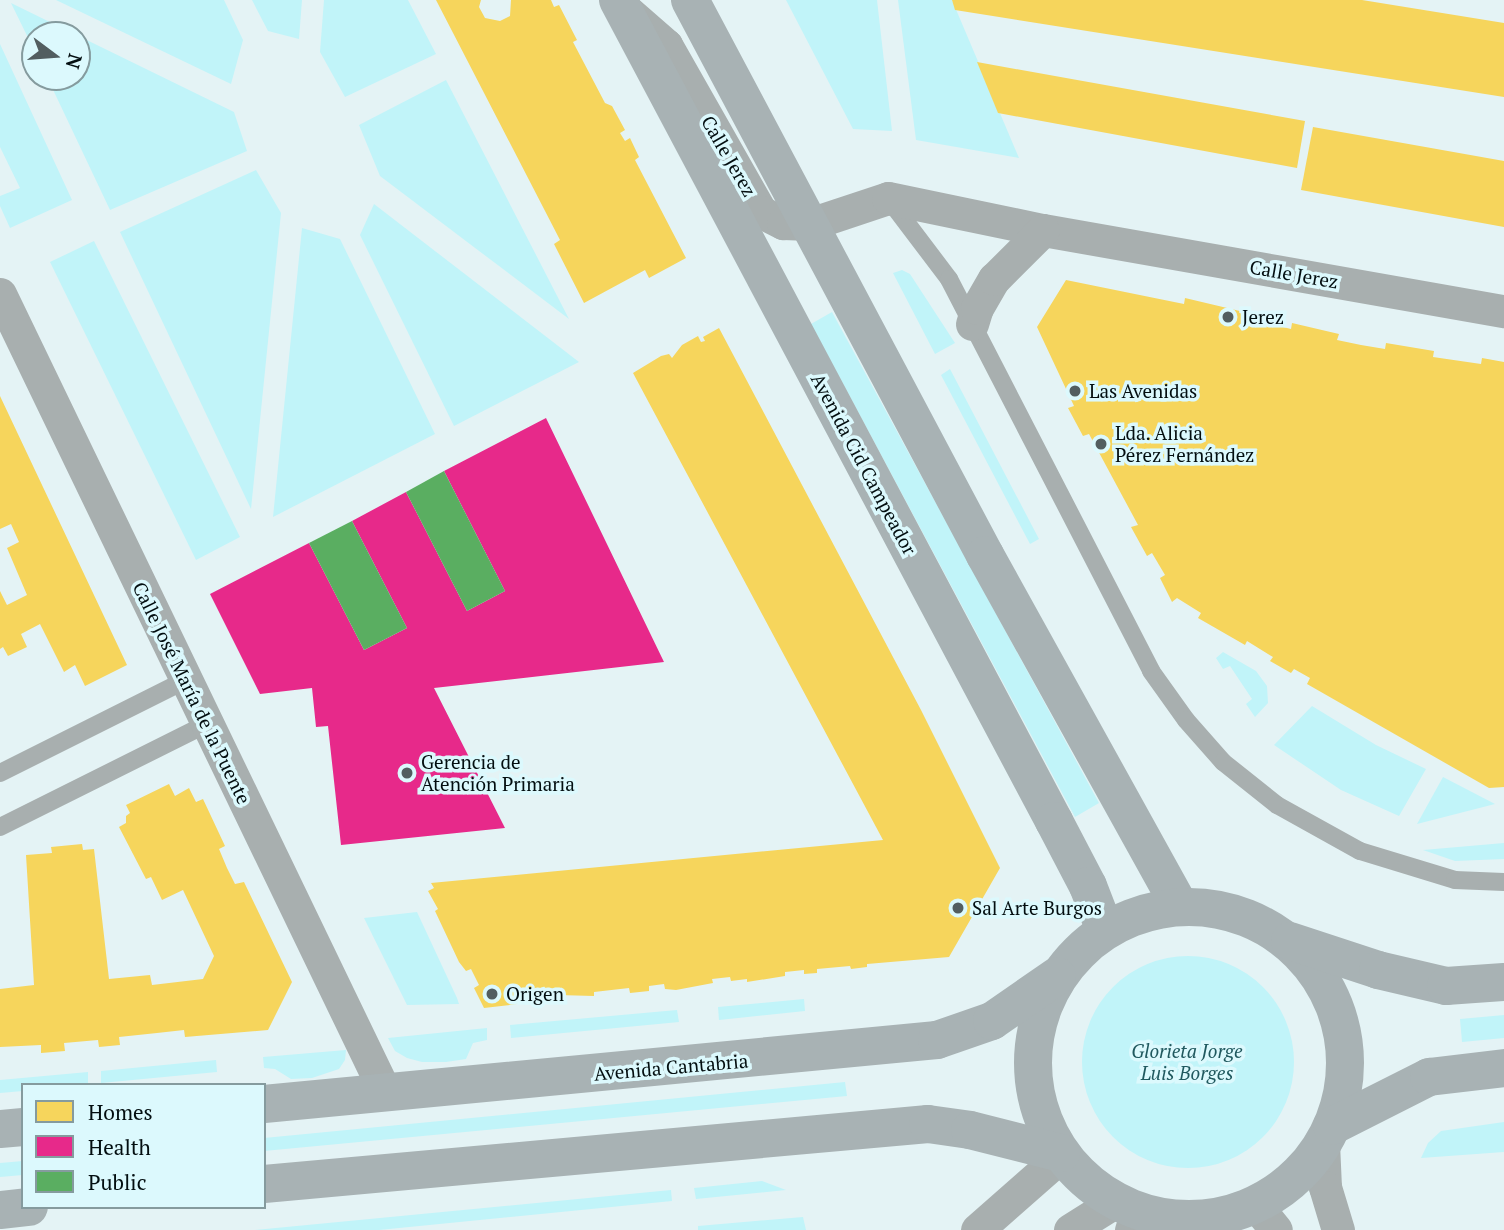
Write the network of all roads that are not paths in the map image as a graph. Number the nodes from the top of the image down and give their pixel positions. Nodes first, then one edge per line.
1 (690, 0) edge
2 (619, 2) edge
3 (888, 198) junction
4 (810, 224) junction
5 (1043, 230) junction
6 (0, 294) edge
7 (1504, 311) edge
8 (972, 324) junction
9 (186, 680) junction
10 (207, 724) junction
11 (0, 773) edge
12 (0, 827) edge
13 (1504, 882) edge
14 (1179, 905) junction
15 (1105, 930) junction
16 (1288, 940) junction
17 (1059, 975) junction
18 (1504, 982) edge
19 (1504, 1068) edge
20 (385, 1092) junction
21 (266, 1104) edge
22 (21, 1127) edge
23 (0, 1129) edge
24 (1328, 1134) junction
25 (1062, 1154) junction
26 (266, 1184) edge
27 (21, 1208) edge
28 (0, 1210) edge
29 (1128, 1214) edge
30 (1265, 1217) edge
31 (977, 1230) edge
32 (1070, 1230) edge
33 (1338, 1230) edge

1 - 4 main road
2 - 4 street, Calle Jerez
2 - 15 main road, Avenida Cid Campeador
3 - 4 street, Calle Jerez
3 - 5 street, Calle Jerez
3 - 8 lane
4 - 14 main road
5 - 7 street, Calle Jerez
5 - 8 street
6 - 9 street, Calle José María de la Puente
8 - 13 lane
9 - 10 street, Calle José María de la Puente
9 - 11 lane
10 - 12 lane
10 - 20 street, Calle José María de la Puente
14 - 15 main road
14 - 16 main road
15 - 17 main road
16 - 18 main road
16 - 24 main road
17 - 20 main road, Avenida Cantabria
17 - 25 main road
19 - 24 main road
20 - 21 main road, Avenida Cantabria
22 - 23 main road
24 - 30 main road
24 - 33 street
25 - 26 main road
25 - 29 main road
25 - 31 street
27 - 28 main road
29 - 30 main road
29 - 32 street

